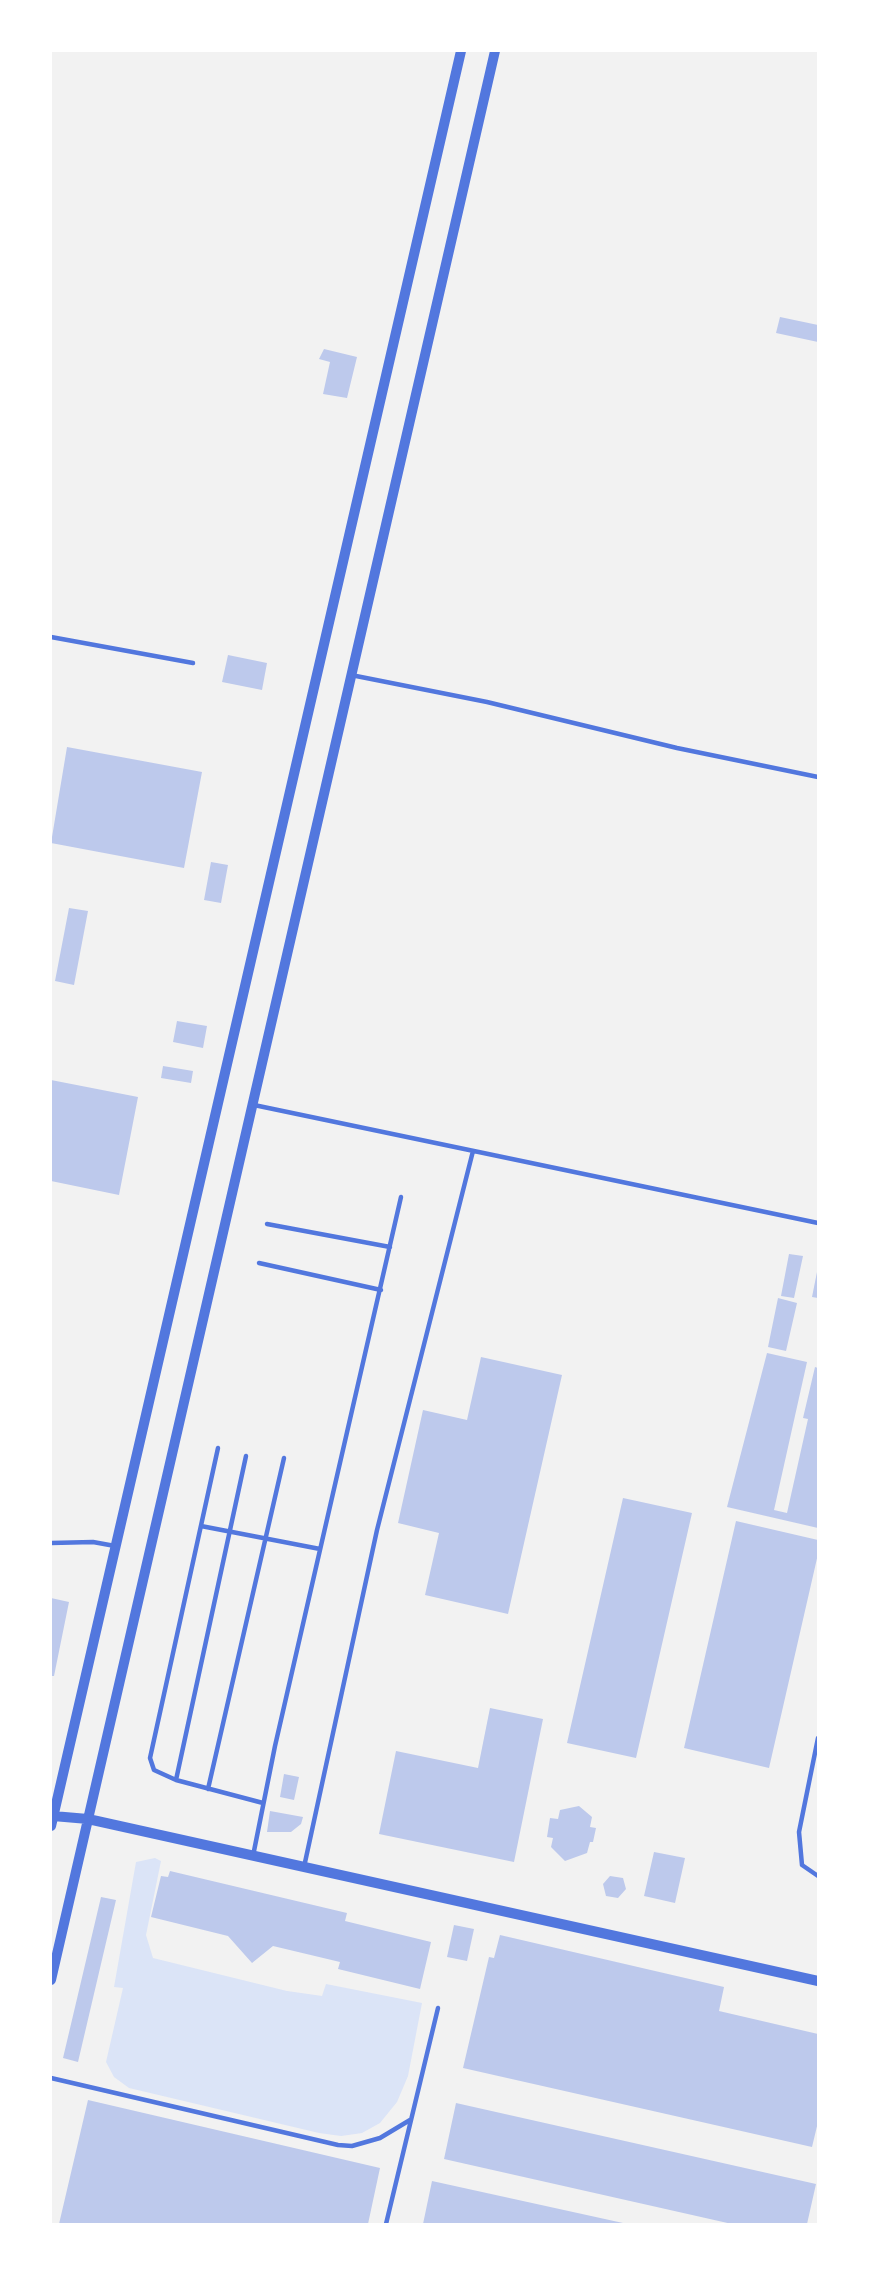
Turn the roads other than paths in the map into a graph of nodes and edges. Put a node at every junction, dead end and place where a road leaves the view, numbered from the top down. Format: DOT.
graph roads {
  1 [pos="461,51"];
  2 [pos="495,51"];
  3 [pos="51,637"];
  4 [pos="193,663"];
  5 [pos="351,675"];
  6 [pos="818,777"];
  7 [pos="252,1105"];
  8 [pos="473,1151"];
  9 [pos="401,1197"];
  10 [pos="818,1223"];
  11 [pos="267,1224"];
  12 [pos="390,1247"];
  13 [pos="259,1263"];
  14 [pos="381,1290"];
  15 [pos="218,1448"];
  16 [pos="246,1456"];
  17 [pos="284,1458"];
  18 [pos="201,1526"];
  19 [pos="229,1532"];
  20 [pos="266,1539"];
  21 [pos="51,1544"];
  22 [pos="115,1546"];
  23 [pos="320,1550"];
  24 [pos="818,1738"];
  25 [pos="176,1780"];
  26 [pos="208,1789"];
  27 [pos="263,1803"];
  28 [pos="52,1819"];
  29 [pos="88,1819"];
  30 [pos="253,1856"];
  31 [pos="304,1867"];
  32 [pos="818,1876"];
  33 [pos="51,1980"];
  34 [pos="818,1981"];
  35 [pos="438,2008"];
  36 [pos="51,2078"];
  37 [pos="410,2120"];
  38 [pos="386,2224"];
  1 -- 22 [label="street"];
  2 -- 5 [label="street"];
  3 -- 4 [label="lane"];
  5 -- 6 [label="lane"];
  5 -- 7 [label="street"];
  7 -- 8 [label="lane"];
  7 -- 29 [label="street"];
  8 -- 10 [label="lane"];
  8 -- 31 [label="lane"];
  9 -- 12 [label="lane"];
  11 -- 12 [label="lane"];
  12 -- 14 [label="lane"];
  13 -- 14 [label="lane"];
  14 -- 23 [label="lane"];
  15 -- 18 [label="lane"];
  16 -- 19 [label="lane"];
  17 -- 20 [label="lane"];
  18 -- 19 [label="lane"];
  18 -- 25 [label="lane"];
  19 -- 20 [label="lane"];
  19 -- 25 [label="lane"];
  20 -- 23 [label="lane"];
  20 -- 26 [label="lane"];
  21 -- 22 [label="lane"];
  22 -- 28 [label="street"];
  23 -- 27 [label="lane"];
  24 -- 32 [label="lane"];
  25 -- 26 [label="lane"];
  26 -- 27 [label="lane"];
  27 -- 30 [label="lane"];
  28 -- 29 [label="street"];
  29 -- 30 [label="street"];
  29 -- 33 [label="street"];
  30 -- 31 [label="street"];
  31 -- 34 [label="street"];
  35 -- 37 [label="lane"];
  36 -- 37 [label="lane"];
  37 -- 38 [label="lane"];
}
